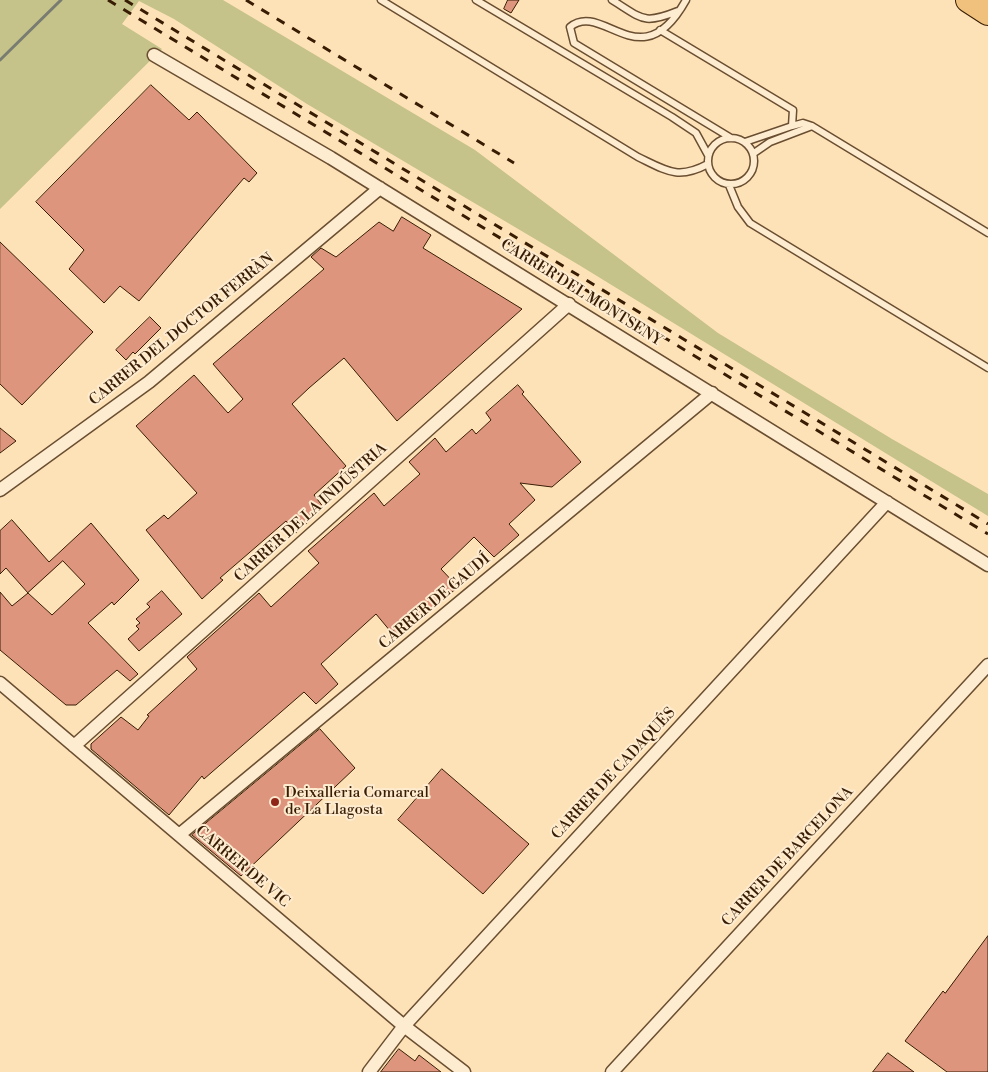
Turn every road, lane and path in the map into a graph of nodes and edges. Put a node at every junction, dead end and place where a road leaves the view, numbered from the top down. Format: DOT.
graph roads {
  1 [pos="381,0"];
  2 [pos="476,0"];
  3 [pos="612,0"];
  4 [pos="686,0"];
  5 [pos="968,0"];
  6 [pos="486,3"];
  7 [pos="679,11"];
  8 [pos="988,12"];
  9 [pos="577,14"];
  10 [pos="638,28"];
  11 [pos="660,30"];
  12 [pos="154,55"];
  13 [pos="792,126"];
  14 [pos="812,126"];
  15 [pos="731,138"];
  16 [pos="745,142"];
  17 [pos="754,153"];
  18 [pos="708,155"];
  19 [pos="708,164"];
  20 [pos="730,185"];
  21 [pos="380,188"];
  22 [pos="988,233"];
  23 [pos="568,304"];
  24 [pos="988,368"];
  25 [pos="712,393"];
  26 [pos="0,490"];
  27 [pos="887,502"];
  28 [pos="988,565"];
  29 [pos="988,665"];
  30 [pos="0,683"];
  31 [pos="74,746"];
  32 [pos="180,835"];
  33 [pos="404,1026"];
  34 [pos="369,1072"];
  35 [pos="464,1072"];
  36 [pos="612,1072"];
  1 -- 19 [label="lane"];
  2 -- 6 [label="lane"];
  3 -- 7 [label="lane"];
  4 -- 7 [label="lane"];
  5 -- 8 [label="highway"];
  6 -- 18 [label="lane"];
  7 -- 11 [label="lane"];
  9 -- 15 [label="lane"];
  10 -- 11 [label="lane"];
  11 -- 13 [label="lane"];
  12 -- 21 [label="street, CARRER DEL MONTSENY"];
  13 -- 14 [label="lane"];
  13 -- 16 [label="lane"];
  14 -- 17 [label="lane"];
  14 -- 22 [label="lane"];
  15 -- 16 [label="lane"];
  15 -- 18 [label="lane"];
  16 -- 17 [label="lane"];
  17 -- 20 [label="lane"];
  18 -- 19 [label="lane"];
  19 -- 20 [label="lane"];
  20 -- 24 [label="lane"];
  21 -- 23 [label="street, CARRER DEL MONTSENY"];
  21 -- 26 [label="street, CARRER DEL DOCTOR FERRÀN"];
  23 -- 25 [label="street, CARRER DEL MONTSENY"];
  23 -- 31 [label="street, CARRER DE LA INDÚSTRIA"];
  25 -- 27 [label="street, CARRER DEL MONTSENY"];
  25 -- 32 [label="street, CARRER DE GAUDÍ"];
  27 -- 28 [label="street, CARRER DEL MONTSENY"];
  27 -- 33 [label="street, CARRER DE CADAQUÉS"];
  29 -- 36 [label="street, CARRER DE BARCELONA"];
  30 -- 31 [label="street, CARRER DE VIC"];
  31 -- 32 [label="street, CARRER DE VIC"];
  32 -- 33 [label="street, CARRER DE VIC"];
  33 -- 34 [label="street, CARRER DE CADAQUÉS"];
  33 -- 35 [label="street, CARRER DE VIC"];
}
